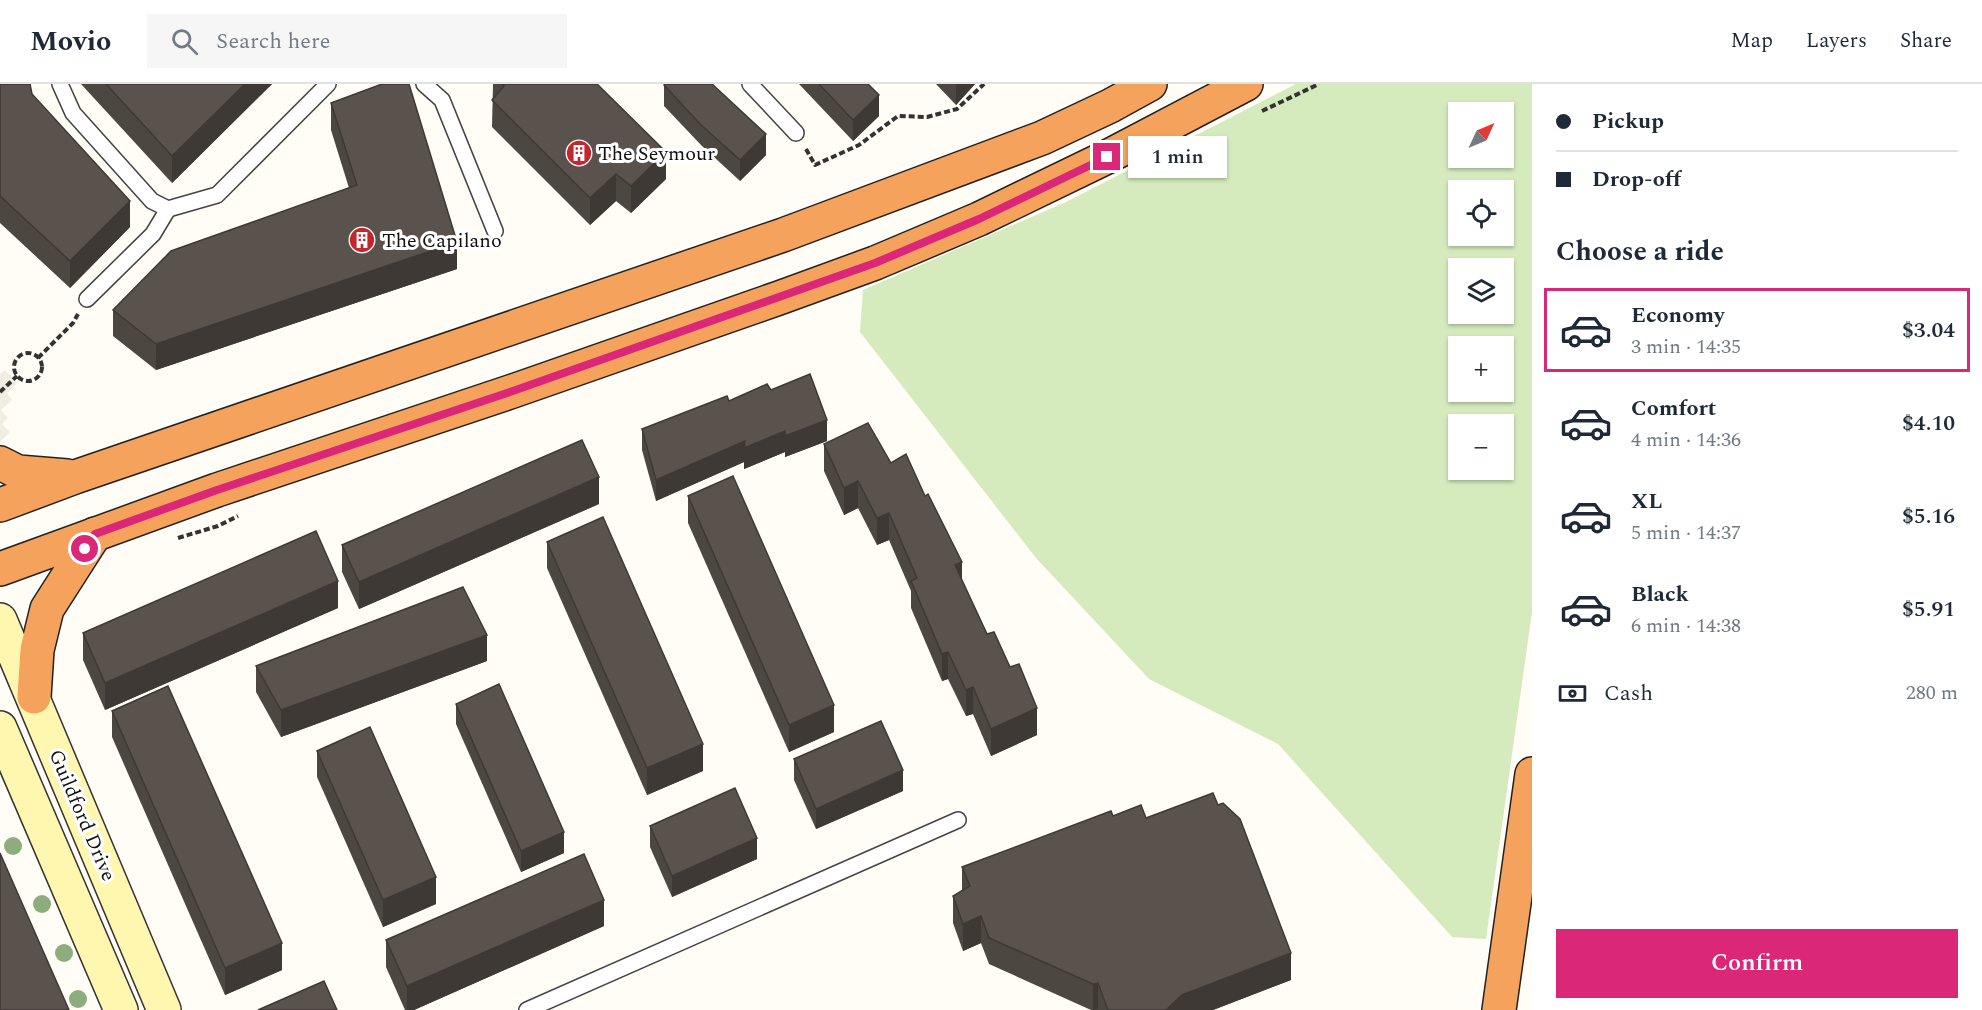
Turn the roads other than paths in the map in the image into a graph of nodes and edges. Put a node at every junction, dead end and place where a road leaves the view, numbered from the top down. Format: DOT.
graph roads {
  1 [pos="60,84"];
  2 [pos="328,84"];
  3 [pos="424,84"];
  4 [pos="750,84"];
  5 [pos="1150,84"];
  6 [pos="1246,84"];
  7 [pos="796,133"];
  8 [pos="168,209"];
  9 [pos="495,231"];
  10 [pos="87,299"];
  11 [pos="0,463"];
  12 [pos="75,477"];
  13 [pos="0,506"];
  14 [pos="95,534"];
  15 [pos="0,569"];
  16 [pos="0,620"];
  17 [pos="34,697"];
  18 [pos="0,728"];
  19 [pos="1532,774"];
  20 [pos="958,819"];
  21 [pos="121,1010"];
  22 [pos="165,1010"];
  23 [pos="527,1010"];
  24 [pos="1499,1010"];
  1 -- 8 [label="lane"];
  2 -- 8 [label="lane"];
  3 -- 9 [label="lane"];
  4 -- 7 [label="lane"];
  5 -- 12 [label="highway"];
  6 -- 14 [label="highway"];
  8 -- 10 [label="lane"];
  11 -- 12 [label="highway"];
  12 -- 13 [label="highway"];
  14 -- 15 [label="highway"];
  14 -- 17 [label="highway"];
  16 -- 17 [label="main road, Guildford Drive"];
  17 -- 22 [label="main road, Guildford Drive"];
  18 -- 21 [label="main road"];
  19 -- 24 [label="highway"];
  20 -- 23 [label="lane"];
}
